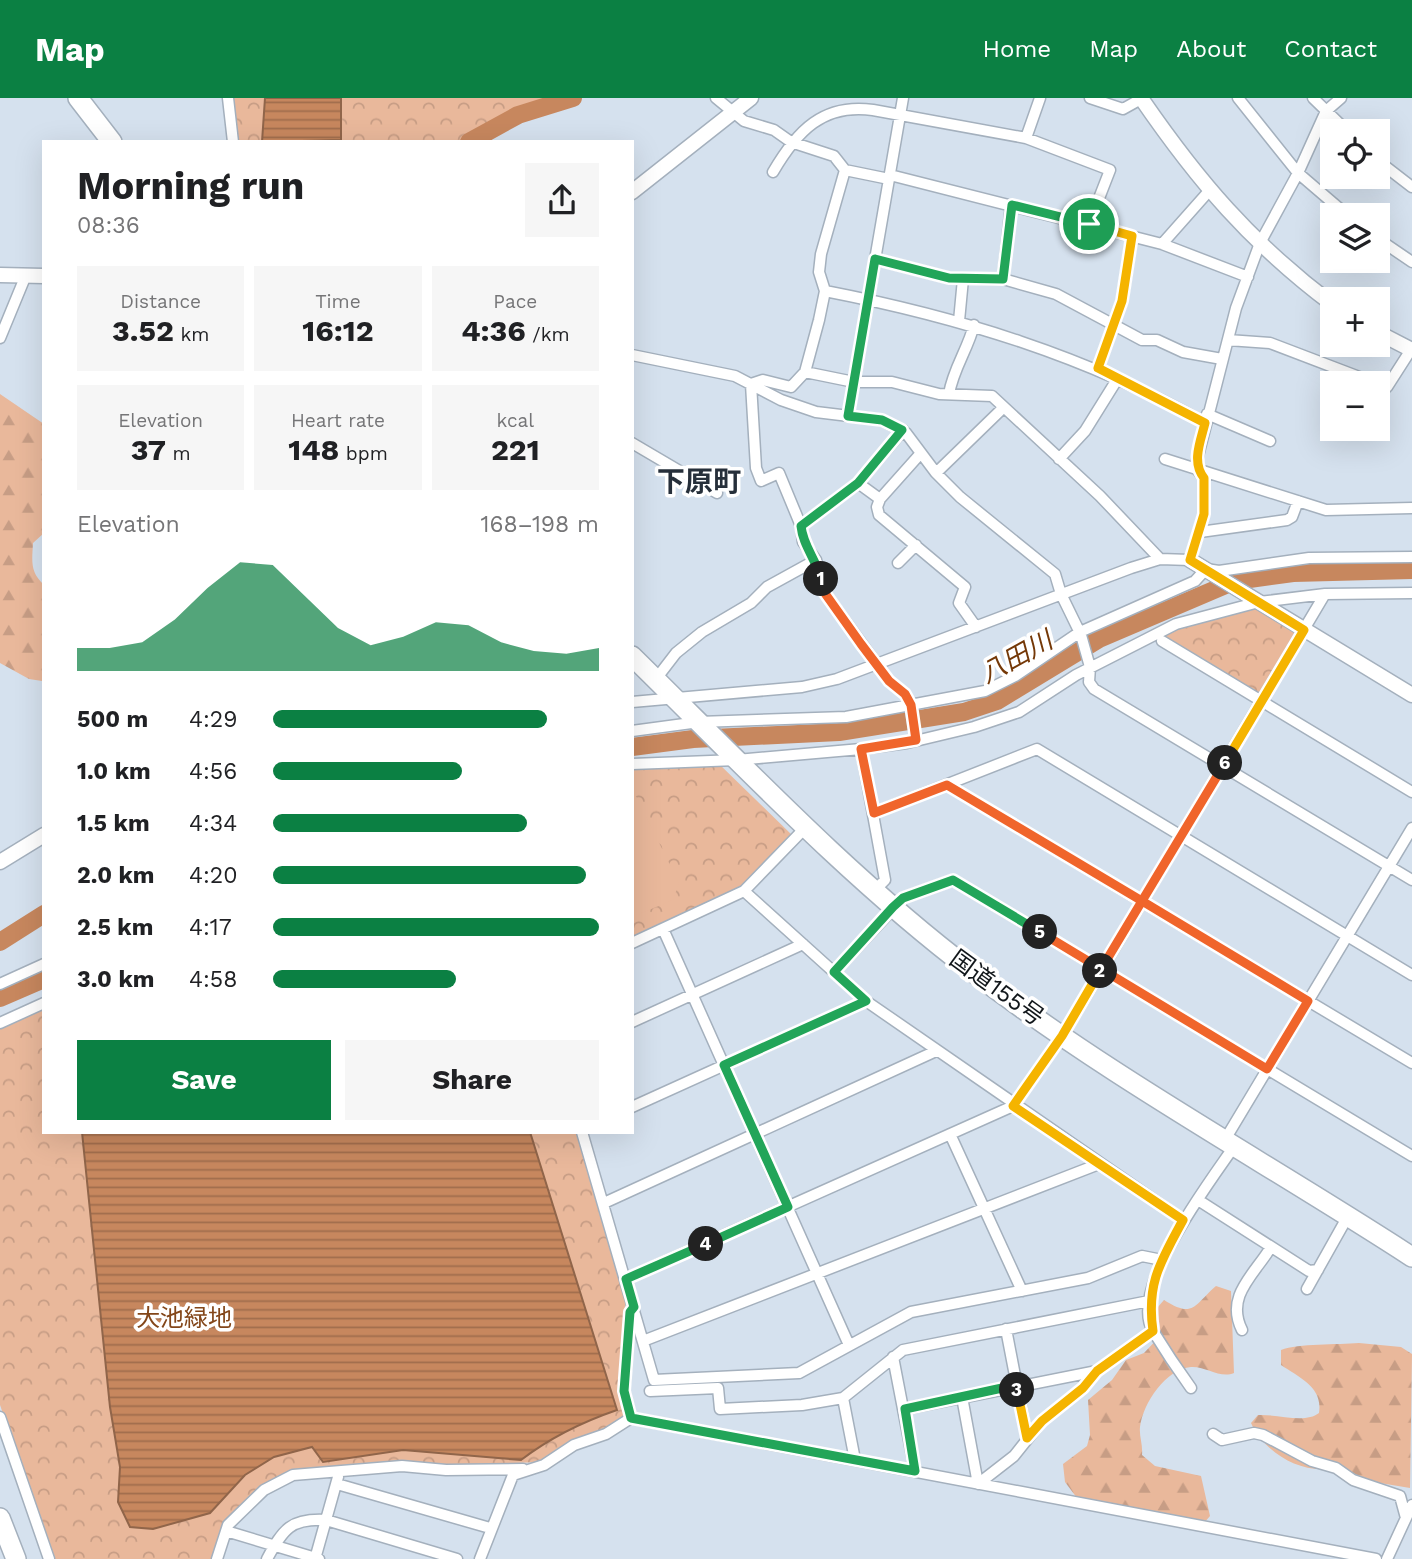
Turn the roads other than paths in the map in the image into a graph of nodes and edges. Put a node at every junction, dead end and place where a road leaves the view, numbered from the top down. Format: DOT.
graph roads {
  1 [pos="78,98"];
  2 [pos="228,98"];
  3 [pos="716,98"];
  4 [pos="751,98"];
  5 [pos="903,98"];
  6 [pos="1041,98"];
  7 [pos="1090,98"];
  8 [pos="1141,98"];
  9 [pos="1238,98"];
  10 [pos="1313,98"];
  11 [pos="1341,98"];
  12 [pos="1326,111"];
  13 [pos="732,113"];
  14 [pos="900,114"];
  15 [pos="1334,119"];
  16 [pos="1026,138"];
  17 [pos="110,140"];
  18 [pos="233,140"];
  19 [pos="791,142"];
  20 [pos="845,170"];
  21 [pos="1390,170"];
  22 [pos="773,172"];
  23 [pos="1298,173"];
  24 [pos="889,177"];
  25 [pos="1412,187"];
  26 [pos="634,190"];
  27 [pos="1209,191"];
  28 [pos="1333,203"];
  29 [pos="1012,205"];
  30 [pos="1089,224"];
  31 [pos="1132,236"];
  32 [pos="1260,243"];
  33 [pos="1162,244"];
  34 [pos="1390,247"];
  35 [pos="875,259"];
  36 [pos="1412,262"];
  37 [pos="0,275"];
  38 [pos="26,275"];
  39 [pos="42,276"];
  40 [pos="1248,277"];
  41 [pos="963,279"];
  42 [pos="1003,279"];
  43 [pos="825,291"];
  44 [pos="1320,294"];
  45 [pos="868,299"];
  46 [pos="959,321"];
  47 [pos="1114,324"];
  48 [pos="974,325"];
  49 [pos="0,338"];
  50 [pos="1390,338"];
  51 [pos="1228,340"];
  52 [pos="1412,349"];
  53 [pos="634,355"];
  54 [pos="1222,359"];
  55 [pos="1098,368"];
  56 [pos="1342,371"];
  57 [pos="805,372"];
  58 [pos="1118,378"];
  59 [pos="854,382"];
  60 [pos="1390,382"];
  61 [pos="751,384"];
  62 [pos="948,394"];
  63 [pos="1004,407"];
  64 [pos="848,416"];
  65 [pos="1206,418"];
  66 [pos="902,430"];
  67 [pos="1270,441"];
  68 [pos="634,444"];
  69 [pos="920,453"];
  70 [pos="1059,459"];
  71 [pos="1165,459"];
  72 [pos="1199,471"];
  73 [pos="936,473"];
  74 [pos="858,483"];
  75 [pos="717,493"];
  76 [pos="880,499"];
  77 [pos="1298,501"];
  78 [pos="1412,508"];
  79 [pos="801,526"];
  80 [pos="1200,532"];
  81 [pos="916,545"];
  82 [pos="1412,557"];
  83 [pos="1160,559"];
  84 [pos="816,560"];
  85 [pos="1190,560"];
  86 [pos="898,563"];
  87 [pos="1206,569"];
  88 [pos="1412,593"];
  89 [pos="1061,594"];
  90 [pos="1325,594"];
  91 [pos="1259,602"];
  92 [pos="976,627"];
  93 [pos="1304,630"];
  94 [pos="1080,633"];
  95 [pos="1162,641"];
  96 [pos="634,658"];
  97 [pos="877,665"];
  98 [pos="1090,666"];
  99 [pos="656,679"];
  100 [pos="1412,695"];
  101 [pos="676,699"];
  102 [pos="1262,700"];
  103 [pos="634,702"];
  104 [pos="911,706"];
  105 [pos="699,722"];
  106 [pos="634,731"];
  107 [pos="916,740"];
  108 [pos="861,749"];
  109 [pos="737,760"];
  110 [pos="634,764"];
  111 [pos="1223,765"];
  112 [pos="947,785"];
  113 [pos="1412,792"];
  114 [pos="874,813"];
  115 [pos="806,827"];
  116 [pos="1412,828"];
  117 [pos="1181,835"];
  118 [pos="42,836"];
  119 [pos="0,862"];
  120 [pos="1389,866"];
  121 [pos="1412,880"];
  122 [pos="875,890"];
  123 [pos="744,891"];
  124 [pos="1142,901"];
  125 [pos="893,907"];
  126 [pos="663,929"];
  127 [pos="1347,936"];
  128 [pos="634,942"];
  129 [pos="803,944"];
  130 [pos="42,965"];
  131 [pos="1101,970"];
  132 [pos="834,972"];
  133 [pos="1412,975"];
  134 [pos="0,984"];
  135 [pos="692,995"];
  136 [pos="866,1001"];
  137 [pos="1308,1001"];
  138 [pos="42,1004"];
  139 [pos="634,1021"];
  140 [pos="0,1023"];
  141 [pos="1062,1036"];
  142 [pos="936,1051"];
  143 [pos="1412,1063"];
  144 [pos="724,1065"];
  145 [pos="1267,1069"];
  146 [pos="634,1106"];
  147 [pos="1013,1106"];
  148 [pos="583,1134"];
  149 [pos="756,1134"];
  150 [pos="950,1134"];
  151 [pos="1231,1141"];
  152 [pos="1412,1156"];
  153 [pos="1099,1164"];
  154 [pos="1198,1200"];
  155 [pos="604,1203"];
  156 [pos="788,1207"];
  157 [pos="984,1208"];
  158 [pos="1348,1216"];
  159 [pos="1183,1220"];
  160 [pos="1271,1247"];
  161 [pos="1411,1252"];
  162 [pos="1162,1260"];
  163 [pos="1318,1270"];
  164 [pos="818,1274"];
  165 [pos="626,1279"];
  166 [pos="1307,1289"];
  167 [pos="1022,1291"];
  168 [pos="1149,1301"];
  169 [pos="634,1307"];
  170 [pos="1006,1329"];
  171 [pos="1153,1331"];
  172 [pos="1242,1331"];
  173 [pos="643,1341"];
  174 [pos="849,1345"];
  175 [pos="893,1357"];
  176 [pos="1097,1371"];
  177 [pos="1016,1385"];
  178 [pos="1191,1388"];
  179 [pos="650,1391"];
  180 [pos="962,1397"];
  181 [pos="843,1398"];
  182 [pos="905,1409"];
  183 [pos="0,1417"];
  184 [pos="631,1418"];
  185 [pos="1213,1434"];
  186 [pos="1027,1438"];
  187 [pos="855,1460"];
  188 [pos="526,1469"];
  189 [pos="340,1471"];
  190 [pos="915,1471"];
  191 [pos="337,1484"];
  192 [pos="978,1484"];
  193 [pos="1412,1505"];
  194 [pos="0,1518"];
  195 [pos="1406,1518"];
  196 [pos="326,1520"];
  197 [pos="490,1528"];
  198 [pos="226,1531"];
  199 [pos="0,1543"];
  200 [pos="274,1545"];
  201 [pos="6,1559"];
  202 [pos="16,1559"];
  203 [pos="49,1559"];
  204 [pos="217,1559"];
  205 [pos="267,1559"];
  206 [pos="316,1559"];
  207 [pos="457,1559"];
  208 [pos="480,1559"];
  209 [pos="1376,1559"];
  210 [pos="1387,1559"];
  1 -- 17 [label="highway"];
  2 -- 18 [label="street"];
  3 -- 13 [label="street"];
  4 -- 13 [label="main road"];
  5 -- 14 [label="street"];
  6 -- 16 [label="street"];
  7 -- 8 [label="street"];
  8 -- 27 [label="main road"];
  9 -- 23 [label="street"];
  10 -- 12 [label="street"];
  11 -- 12 [label="street"];
  12 -- 15 [label="street"];
  12 -- 23 [label="street"];
  13 -- 19 [label="street"];
  13 -- 26 [label="main road"];
  14 -- 16 [label="street"];
  14 -- 19 [label="street"];
  14 -- 24 [label="street"];
  16 -- 30 [label="street"];
  19 -- 20 [label="street"];
  19 -- 22 [label="street"];
  20 -- 24 [label="street"];
  20 -- 43 [label="street"];
  21 -- 25 [label="street"];
  23 -- 28 [label="street"];
  23 -- 32 [label="street"];
  24 -- 29 [label="street"];
  24 -- 35 [label="street"];
  27 -- 32 [label="main road"];
  27 -- 33 [label="street"];
  29 -- 30 [label="street"];
  29 -- 42 [label="street"];
  30 -- 31 [label="street"];
  31 -- 33 [label="street"];
  31 -- 47 [label="street"];
  32 -- 40 [label="street"];
  32 -- 44 [label="main road"];
  33 -- 40 [label="street"];
  34 -- 36 [label="street"];
  35 -- 41 [label="street"];
  35 -- 45 [label="street"];
  37 -- 38 [label="main road"];
  38 -- 39 [label="main road"];
  38 -- 49 [label="street"];
  40 -- 51 [label="street"];
  41 -- 42 [label="street"];
  41 -- 46 [label="street"];
  42 -- 47 [label="street"];
  43 -- 45 [label="street"];
  43 -- 57 [label="street"];
  45 -- 46 [label="street"];
  45 -- 59 [label="street"];
  46 -- 48 [label="street"];
  47 -- 54 [label="street"];
  47 -- 55 [label="street"];
  48 -- 55 [label="street"];
  48 -- 62 [label="street"];
  50 -- 52 [label="main road"];
  51 -- 54 [label="street"];
  51 -- 56 [label="street"];
  52 -- 60 [label="street"];
  53 -- 61 [label="street"];
  54 -- 65 [label="street"];
  55 -- 58 [label="street"];
  57 -- 59 [label="street"];
  57 -- 61 [label="street"];
  58 -- 65 [label="street"];
  58 -- 70 [label="street"];
  59 -- 62 [label="street"];
  59 -- 64 [label="street"];
  61 -- 64 [label="street"];
  61 -- 79 [label="street"];
  62 -- 63 [label="street"];
  63 -- 70 [label="street"];
  63 -- 73 [label="street"];
  64 -- 66 [label="street"];
  65 -- 67 [label="street"];
  65 -- 72 [label="street"];
  66 -- 69 [label="street"];
  66 -- 74 [label="street"];
  68 -- 75 [label="street"];
  69 -- 73 [label="street"];
  69 -- 76 [label="street"];
  70 -- 83 [label="street"];
  71 -- 72 [label="street"];
  72 -- 77 [label="street"];
  72 -- 80 [label="street"];
  73 -- 89 [label="street"];
  74 -- 76 [label="street"];
  74 -- 79 [label="street"];
  76 -- 81 [label="street"];
  77 -- 78 [label="street"];
  77 -- 80 [label="street"];
  79 -- 84 [label="street"];
  80 -- 85 [label="street"];
  81 -- 86 [label="street"];
  81 -- 92 [label="street"];
  82 -- 87 [label="street"];
  83 -- 85 [label="street"];
  83 -- 89 [label="street"];
  84 -- 97 [label="street"];
  84 -- 99 [label="street"];
  85 -- 87 [label="main road"];
  87 -- 91 [label="main road"];
  87 -- 94 [label="street"];
  88 -- 90 [label="street"];
  89 -- 92 [label="street"];
  89 -- 94 [label="street"];
  90 -- 91 [label="street"];
  90 -- 93 [label="street"];
  91 -- 93 [label="main road"];
  91 -- 98 [label="street"];
  92 -- 97 [label="street"];
  93 -- 100 [label="main road"];
  93 -- 102 [label="street"];
  94 -- 98 [label="street"];
  94 -- 104 [label="street"];
  95 -- 102 [label="street"];
  96 -- 99 [label="highway, 国道155号"];
  97 -- 101 [label="street"];
  97 -- 104 [label="street"];
  98 -- 107 [label="street"];
  98 -- 111 [label="street"];
  99 -- 101 [label="highway, 国道155号"];
  101 -- 103 [label="street"];
  101 -- 105 [label="highway, 国道155号"];
  102 -- 111 [label="street"];
  102 -- 113 [label="street"];
  104 -- 105 [label="street"];
  104 -- 107 [label="street"];
  105 -- 106 [label="street"];
  105 -- 109 [label="highway, 国道155号"];
  107 -- 108 [label="street"];
  108 -- 109 [label="street"];
  108 -- 114 [label="street"];
  109 -- 110 [label="street"];
  109 -- 115 [label="highway, 国道155号"];
  111 -- 117 [label="street"];
  111 -- 120 [label="street"];
  112 -- 114 [label="street"];
  112 -- 117 [label="street"];
  112 -- 124 [label="street"];
  114 -- 122 [label="street"];
  115 -- 122 [label="highway, 国道155号"];
  115 -- 123 [label="street"];
  116 -- 120 [label="street"];
  117 -- 124 [label="street"];
  117 -- 127 [label="street"];
  118 -- 119 [label="main road"];
  120 -- 121 [label="street"];
  120 -- 127 [label="street"];
  122 -- 125 [label="highway, 国道155号"];
  123 -- 126 [label="street"];
  123 -- 129 [label="street"];
  124 -- 131 [label="street"];
  124 -- 137 [label="street"];
  125 -- 131 [label="street"];
  125 -- 132 [label="street"];
  125 -- 141 [label="highway, 国道155号"];
  126 -- 128 [label="street"];
  126 -- 135 [label="street"];
  127 -- 133 [label="street"];
  127 -- 137 [label="street"];
  129 -- 132 [label="street"];
  129 -- 135 [label="street"];
  130 -- 134 [label="street"];
  131 -- 141 [label="street"];
  131 -- 145 [label="street"];
  132 -- 136 [label="street"];
  135 -- 139 [label="street"];
  135 -- 144 [label="street"];
  136 -- 142 [label="street"];
  136 -- 144 [label="street"];
  137 -- 143 [label="street"];
  137 -- 145 [label="street"];
  138 -- 140 [label="street"];
  141 -- 147 [label="street"];
  141 -- 151 [label="highway, 国道155号"];
  142 -- 147 [label="street"];
  142 -- 149 [label="street"];
  144 -- 146 [label="street"];
  144 -- 149 [label="street"];
  145 -- 151 [label="street"];
  145 -- 152 [label="street"];
  147 -- 150 [label="street"];
  147 -- 153 [label="street"];
  148 -- 155 [label="street"];
  149 -- 155 [label="street"];
  149 -- 156 [label="street"];
  150 -- 156 [label="street"];
  150 -- 157 [label="street"];
  151 -- 154 [label="street"];
  151 -- 158 [label="highway, 国道155号"];
  153 -- 157 [label="street"];
  153 -- 159 [label="street"];
  154 -- 159 [label="street"];
  154 -- 160 [label="street"];
  155 -- 165 [label="street"];
  156 -- 164 [label="street"];
  156 -- 165 [label="street"];
  157 -- 164 [label="street"];
  157 -- 167 [label="street"];
  158 -- 161 [label="highway, 国道155号"];
  158 -- 163 [label="street"];
  159 -- 162 [label="street"];
  160 -- 163 [label="street"];
  160 -- 172 [label="street"];
  162 -- 167 [label="street"];
  162 -- 168 [label="street"];
  163 -- 166 [label="street"];
  164 -- 173 [label="street"];
  164 -- 174 [label="street"];
  165 -- 169 [label="street"];
  167 -- 174 [label="street"];
  168 -- 170 [label="street"];
  168 -- 171 [label="street"];
  169 -- 173 [label="street"];
  169 -- 184 [label="street"];
  170 -- 175 [label="street"];
  170 -- 177 [label="street"];
  171 -- 176 [label="street"];
  171 -- 178 [label="street"];
  173 -- 174 [label="street"];
  175 -- 181 [label="street"];
  175 -- 182 [label="street"];
  176 -- 177 [label="street"];
  176 -- 186 [label="street"];
  177 -- 180 [label="street"];
  177 -- 186 [label="street"];
  179 -- 181 [label="street"];
  180 -- 182 [label="street"];
  180 -- 192 [label="street"];
  181 -- 187 [label="street"];
  182 -- 190 [label="street"];
  183 -- 203 [label="street"];
  184 -- 187 [label="street"];
  184 -- 188 [label="street"];
  185 -- 195 [label="street"];
  186 -- 192 [label="street"];
  187 -- 190 [label="street"];
  188 -- 189 [label="street"];
  188 -- 197 [label="street"];
  189 -- 191 [label="street"];
  189 -- 198 [label="street"];
  190 -- 192 [label="street"];
  191 -- 196 [label="street"];
  191 -- 197 [label="street"];
  192 -- 209 [label="street"];
  193 -- 195 [label="street"];
  194 -- 202 [label="highway"];
  195 -- 210 [label="street"];
  196 -- 200 [label="street"];
  196 -- 206 [label="street"];
  196 -- 207 [label="street"];
  197 -- 208 [label="street"];
  198 -- 200 [label="street"];
  198 -- 204 [label="street"];
  199 -- 201 [label="highway"];
  200 -- 205 [label="street"];
  200 -- 206 [label="street"];
}
